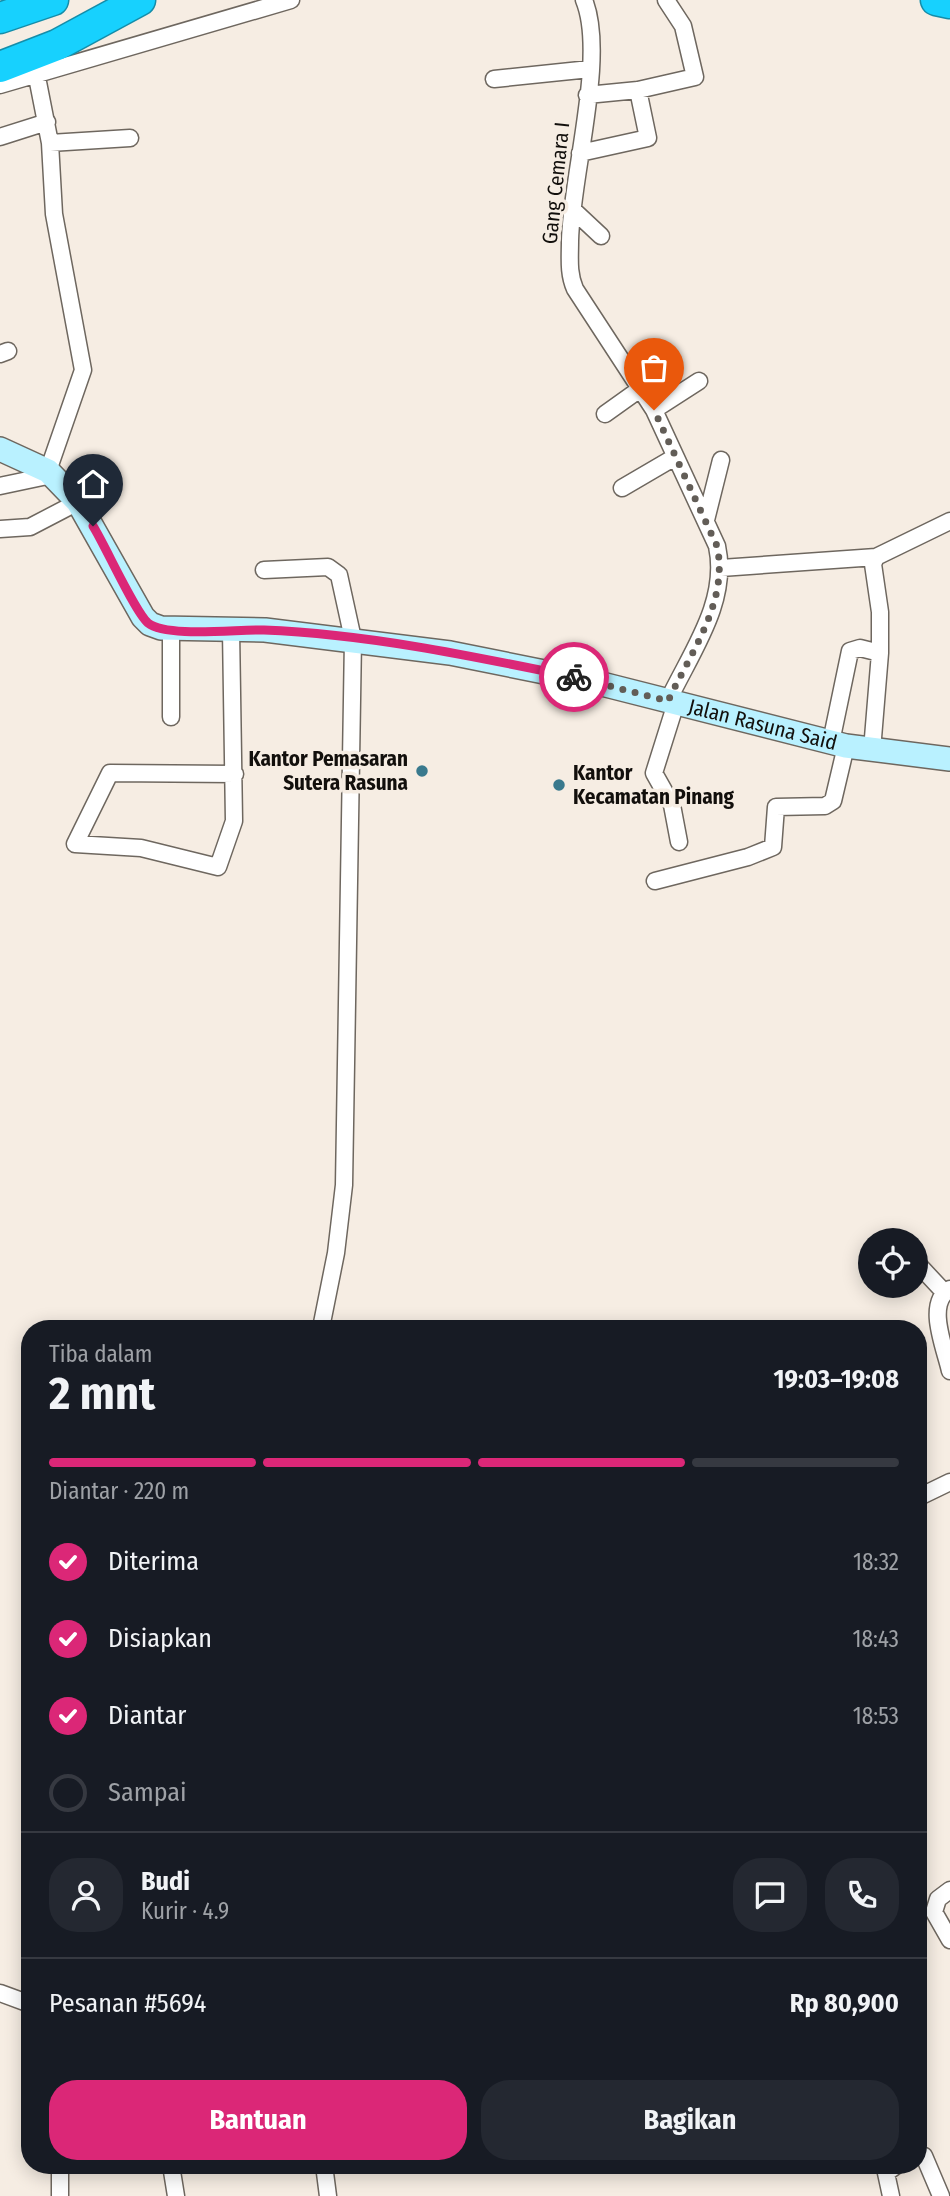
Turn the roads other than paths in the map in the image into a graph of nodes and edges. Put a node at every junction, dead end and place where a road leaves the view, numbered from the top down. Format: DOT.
graph roads {
  1 [pos="53,0"];
  2 [pos="140,0"];
  3 [pos="291,0"];
  4 [pos="584,0"];
  5 [pos="666,0"];
  6 [pos="936,0"];
  7 [pos="950,3"];
  8 [pos="0,18"];
  9 [pos="0,67"];
  10 [pos="590,69"];
  11 [pos="37,77"];
  12 [pos="494,79"];
  13 [pos="0,85"];
  14 [pos="638,90"];
  15 [pos="587,95"];
  16 [pos="47,122"];
  17 [pos="0,137"];
  18 [pos="131,138"];
  19 [pos="50,143"];
  20 [pos="580,153"];
  21 [pos="570,207"];
  22 [pos="601,236"];
  23 [pos="699,381"];
  24 [pos="640,389"];
  25 [pos="654,410"];
  26 [pos="605,414"];
  27 [pos="0,449"];
  28 [pos="676,457"];
  29 [pos="721,460"];
  30 [pos="50,473"];
  31 [pos="0,486"];
  32 [pos="622,488"];
  33 [pos="78,502"];
  34 [pos="706,520"];
  35 [pos="950,520"];
  36 [pos="0,529"];
  37 [pos="876,557"];
  38 [pos="721,568"];
  39 [pos="264,570"];
  40 [pos="171,629"];
  41 [pos="231,630"];
  42 [pos="353,639"];
  43 [pos="880,653"];
  44 [pos="672,702"];
  45 [pos="171,717"];
  46 [pos="839,744"];
  47 [pos="872,750"];
  48 [pos="950,759"];
  49 [pos="235,774"];
  50 [pos="679,842"];
  51 [pos="655,881"];
  52 [pos="928,1273"];
  53 [pos="947,1290"];
  54 [pos="323,1320"];
  55 [pos="950,1371"];
  56 [pos="950,1482"];
  57 [pos="927,1493"];
  58 [pos="950,1891"];
  59 [pos="950,1940"];
  60 [pos="0,1993"];
  61 [pos="21,2001"];
  62 [pos="927,2163"];
  63 [pos="60,2174"];
  64 [pos="173,2174"];
  65 [pos="325,2174"];
  66 [pos="886,2174"];
  67 [pos="60,2196"];
  68 [pos="176,2196"];
  69 [pos="327,2196"];
  70 [pos="891,2196"];
  71 [pos="941,2196"];
  1 -- 8 [label="highway"];
  2 -- 9 [label="highway"];
  3 -- 11 [label="street"];
  4 -- 10 [label="street, Gang Cemara I"];
  5 -- 14 [label="street"];
  6 -- 7 [label="highway"];
  10 -- 12 [label="street"];
  10 -- 15 [label="street, Gang Cemara I"];
  11 -- 13 [label="street"];
  11 -- 16 [label="street"];
  14 -- 15 [label="street"];
  14 -- 20 [label="street"];
  15 -- 20 [label="street, Gang Cemara I"];
  16 -- 17 [label="street"];
  16 -- 19 [label="street"];
  18 -- 19 [label="street"];
  19 -- 30 [label="street"];
  20 -- 21 [label="street, Gang Cemara I"];
  21 -- 22 [label="street"];
  21 -- 24 [label="street, Gang Cemara I"];
  23 -- 25 [label="street"];
  24 -- 25 [label="street, Gang Cemara I"];
  24 -- 26 [label="street"];
  25 -- 28 [label="street, Gang Cemara I"];
  27 -- 30 [label="main road, Jalan Rasuna Said"];
  28 -- 32 [label="street"];
  28 -- 34 [label="street, Gang Cemara I"];
  29 -- 34 [label="street"];
  30 -- 31 [label="street"];
  30 -- 33 [label="main road, Jalan Rasuna Said"];
  33 -- 36 [label="street"];
  33 -- 40 [label="main road, Jalan Rasuna Said"];
  34 -- 38 [label="street, Gang Cemara I"];
  35 -- 37 [label="street"];
  37 -- 38 [label="street"];
  37 -- 43 [label="street"];
  38 -- 44 [label="street, Gang Cemara I"];
  39 -- 42 [label="street"];
  40 -- 41 [label="main road, Jalan Rasuna Said"];
  40 -- 45 [label="street"];
  41 -- 42 [label="main road, Jalan Rasuna Said"];
  41 -- 49 [label="street"];
  42 -- 44 [label="main road, Jalan Rasuna Said"];
  42 -- 54 [label="street"];
  43 -- 46 [label="street"];
  43 -- 47 [label="street"];
  44 -- 46 [label="main road, Jalan Rasuna Said"];
  44 -- 50 [label="street, Gang Cemara I"];
  46 -- 47 [label="main road, Jalan Rasuna Said"];
  46 -- 51 [label="street"];
  47 -- 48 [label="main road, Jalan Rasuna Said"];
  49 -- 49 [label="street"];
  52 -- 53 [label="street"];
  53 -- 55 [label="street"];
  56 -- 57 [label="street"];
  58 -- 59 [label="street"];
  60 -- 61 [label="street"];
  62 -- 71 [label="street"];
  63 -- 67 [label="street"];
  64 -- 68 [label="street"];
  65 -- 69 [label="street"];
  66 -- 70 [label="street"];
}
